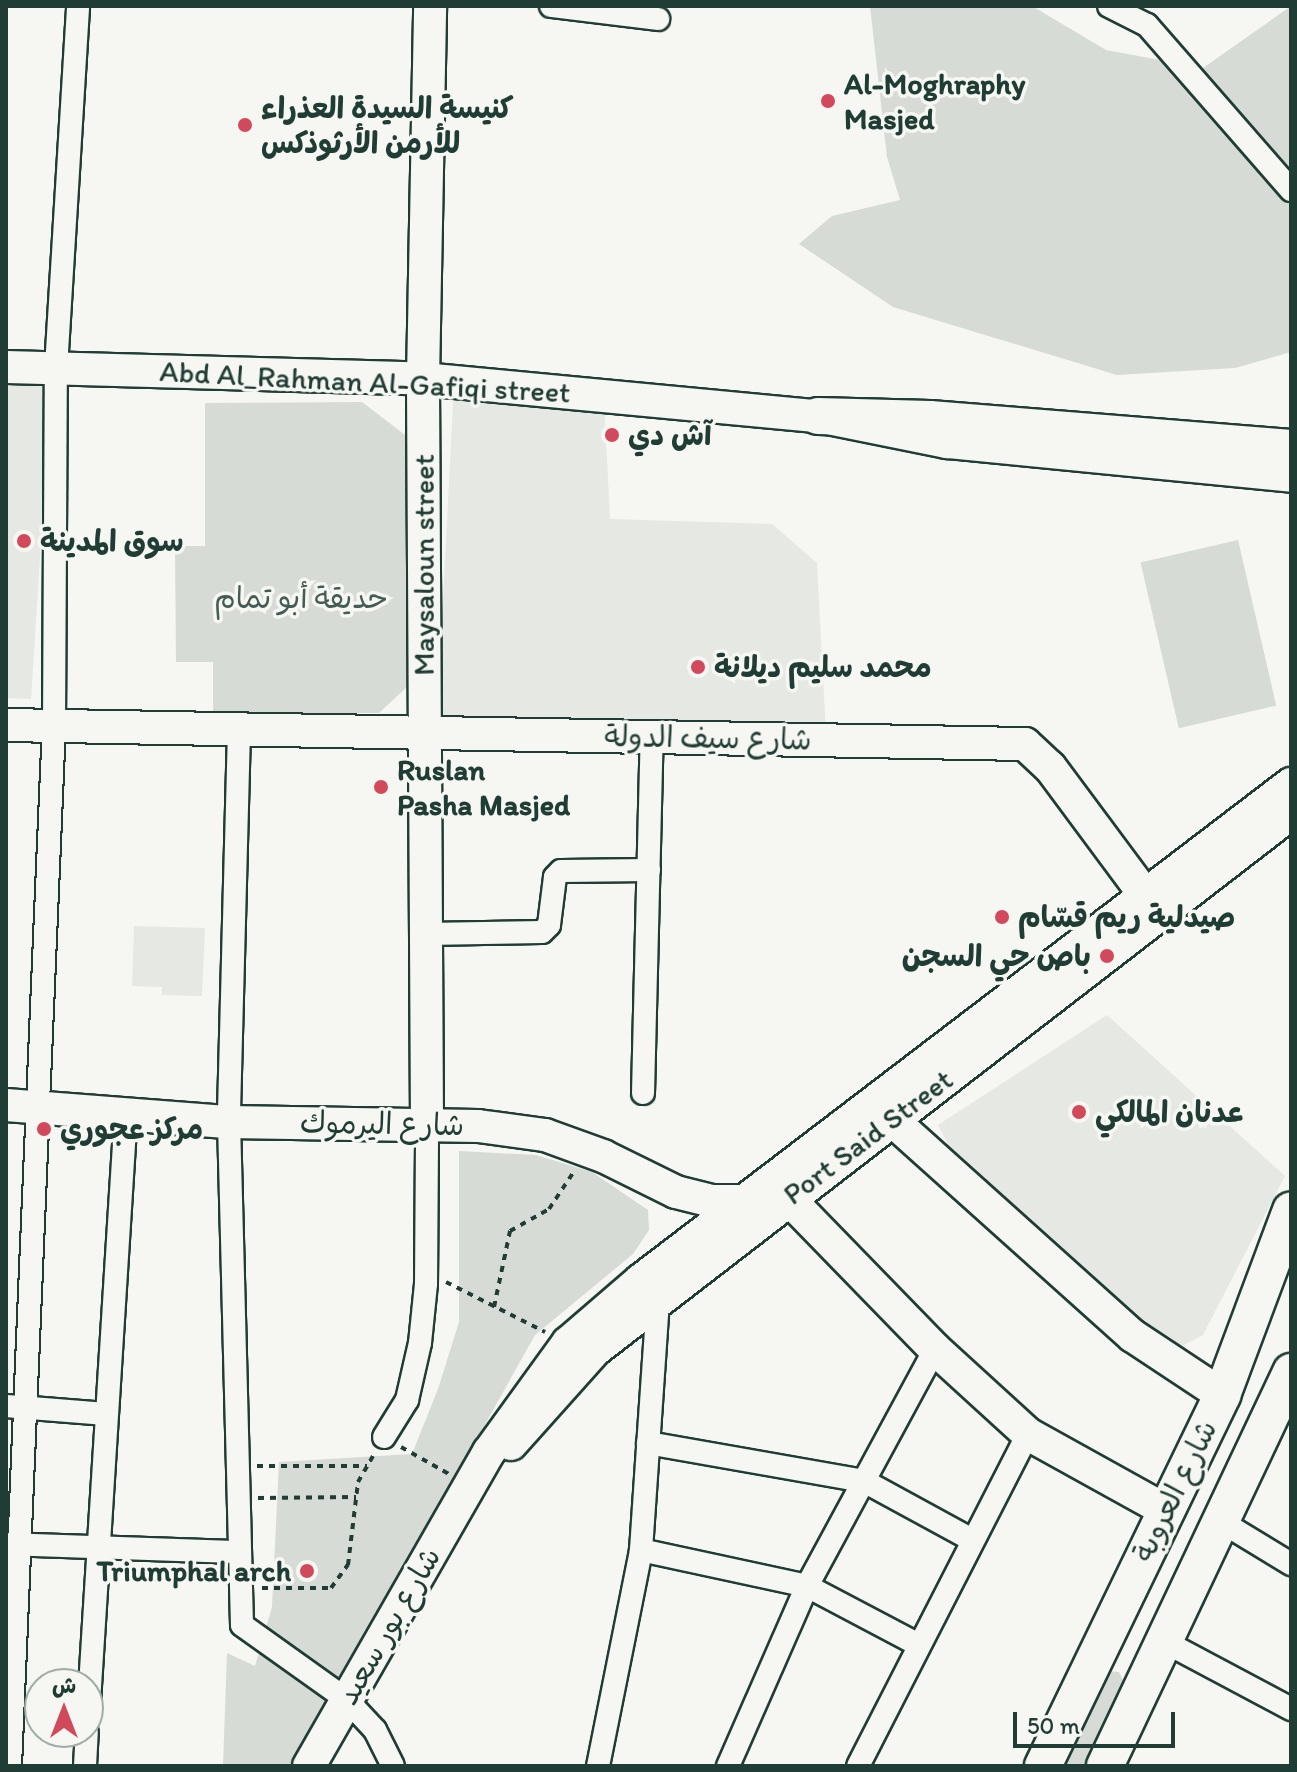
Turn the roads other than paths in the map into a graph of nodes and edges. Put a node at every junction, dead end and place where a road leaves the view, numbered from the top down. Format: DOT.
graph roads {
  1 [pos="78,6"];
  2 [pos="430,6"];
  3 [pos="551,6"];
  4 [pos="1109,6"];
  5 [pos="658,19"];
  6 [pos="1291,190"];
  7 [pos="6,367"];
  8 [pos="56,368"];
  9 [pos="423,379"];
  10 [pos="818,416"];
  11 [pos="1291,448"];
  12 [pos="1291,476"];
  13 [pos="6,725"];
  14 [pos="54,726"];
  15 [pos="239,730"];
  16 [pos="425,733"];
  17 [pos="652,737"];
  18 [pos="1291,784"];
  19 [pos="1291,813"];
  20 [pos="649,870"];
  21 [pos="1145,895"];
  22 [pos="426,934"];
  23 [pos="643,1093"];
  24 [pos="6,1105"];
  25 [pos="40,1105"];
  26 [pos="126,1112"];
  27 [pos="891,1119"];
  28 [pos="229,1122"];
  29 [pos="427,1123"];
  30 [pos="787,1197"];
  31 [pos="744,1201"];
  32 [pos="1291,1210"];
  33 [pos="1291,1269"];
  34 [pos="658,1303"];
  35 [pos="935,1349"];
  36 [pos="1291,1349"];
  37 [pos="1291,1372"];
  38 [pos="1222,1395"];
  39 [pos="17,1407"];
  40 [pos="1281,1411"];
  41 [pos="105,1414"];
  42 [pos="1028,1434"];
  43 [pos="384,1437"];
  44 [pos="648,1443"];
  45 [pos="864,1481"];
  46 [pos="469,1486"];
  47 [pos="1165,1510"];
  48 [pos="1222,1522"];
  49 [pos="972,1540"];
  50 [pos="14,1545"];
  51 [pos="97,1548"];
  52 [pos="641,1550"];
  53 [pos="238,1552"];
  54 [pos="1291,1564"];
  55 [pos="807,1586"];
  56 [pos="1165,1642"];
  57 [pos="917,1644"];
  58 [pos="91,1668"];
  59 [pos="347,1700"];
  60 [pos="1291,1709"];
  61 [pos="10,1766"];
  62 [pos="309,1766"];
  63 [pos="393,1766"];
  64 [pos="598,1766"];
  65 [pos="728,1766"];
  66 [pos="858,1766"];
  67 [pos="1043,1766"];
  68 [pos="1105,1766"];
  1 -- 8 [label="street"];
  2 -- 9 [label="main road, Maysaloun street"];
  3 -- 5 [label="street"];
  4 -- 6 [label="street"];
  7 -- 8 [label="main road, Abd Al_Rahman Al-Gafiqi street"];
  8 -- 9 [label="main road, Abd Al_Rahman Al-Gafiqi street"];
  8 -- 14 [label="street"];
  9 -- 10 [label="main road, Abd Al_Rahman Al-Gafiqi street"];
  9 -- 16 [label="main road, Maysaloun street"];
  10 -- 11 [label="main road"];
  10 -- 12 [label="main road, Abd Al_Rahman Al-Gafiqi street"];
  13 -- 14 [label="main road, شارع سيف الدولة"];
  14 -- 15 [label="main road, شارع سيف الدولة"];
  14 -- 25 [label="street"];
  15 -- 16 [label="main road, شارع سيف الدولة"];
  15 -- 28 [label="street"];
  16 -- 17 [label="main road, شارع سيف الدولة"];
  16 -- 22 [label="main road, Maysaloun street"];
  17 -- 20 [label="street"];
  17 -- 21 [label="main road, شارع سيف الدولة"];
  18 -- 21 [label="main road"];
  19 -- 27 [label="main road, Port Said Street"];
  20 -- 22 [label="street"];
  20 -- 23 [label="street"];
  21 -- 31 [label="main road"];
  22 -- 29 [label="main road, Maysaloun street"];
  24 -- 25 [label="main road, شارع اليرموك"];
  25 -- 26 [label="main road, شارع اليرموك"];
  25 -- 39 [label="street"];
  26 -- 28 [label="main road, شارع اليرموك"];
  26 -- 41 [label="street"];
  27 -- 30 [label="main road, Port Said Street"];
  27 -- 38 [label="main road"];
  28 -- 29 [label="main road, شارع اليرموك"];
  28 -- 53 [label="street"];
  29 -- 31 [label="main road, شارع اليرموك"];
  29 -- 43 [label="street"];
  30 -- 34 [label="main road, Port Said Street"];
  30 -- 35 [label="main road"];
  31 -- 46 [label="main road"];
  32 -- 38 [label="main road, شارع العروبة"];
  33 -- 38 [label="main road"];
  34 -- 44 [label="street"];
  34 -- 46 [label="main road, Port Said Street"];
  35 -- 42 [label="main road"];
  35 -- 45 [label="street"];
  36 -- 40 [label="main road"];
  37 -- 40 [label="main road, شارع العروبة"];
  38 -- 47 [label="main road, شارع العروبة"];
  39 -- 41 [label="street"];
  39 -- 50 [label="street"];
  40 -- 48 [label="main road, شارع العروبة"];
  41 -- 51 [label="street"];
  42 -- 47 [label="main road"];
  42 -- 49 [label="street"];
  44 -- 45 [label="street"];
  44 -- 52 [label="street"];
  45 -- 49 [label="street"];
  45 -- 55 [label="street"];
  46 -- 59 [label="main road, شارع بور سعيد"];
  47 -- 67 [label="main road, شارع العروبة"];
  48 -- 54 [label="street"];
  48 -- 56 [label="main road, شارع العروبة"];
  49 -- 57 [label="street"];
  50 -- 51 [label="street"];
  50 -- 61 [label="street"];
  51 -- 53 [label="street"];
  51 -- 58 [label="street"];
  52 -- 55 [label="street"];
  52 -- 64 [label="street"];
  53 -- 59 [label="street"];
  55 -- 57 [label="street"];
  55 -- 65 [label="street"];
  56 -- 60 [label="street"];
  56 -- 68 [label="main road, شارع العروبة"];
  57 -- 66 [label="street"];
  59 -- 62 [label="main road, شارع بور سعيد"];
  59 -- 63 [label="street"];
}
